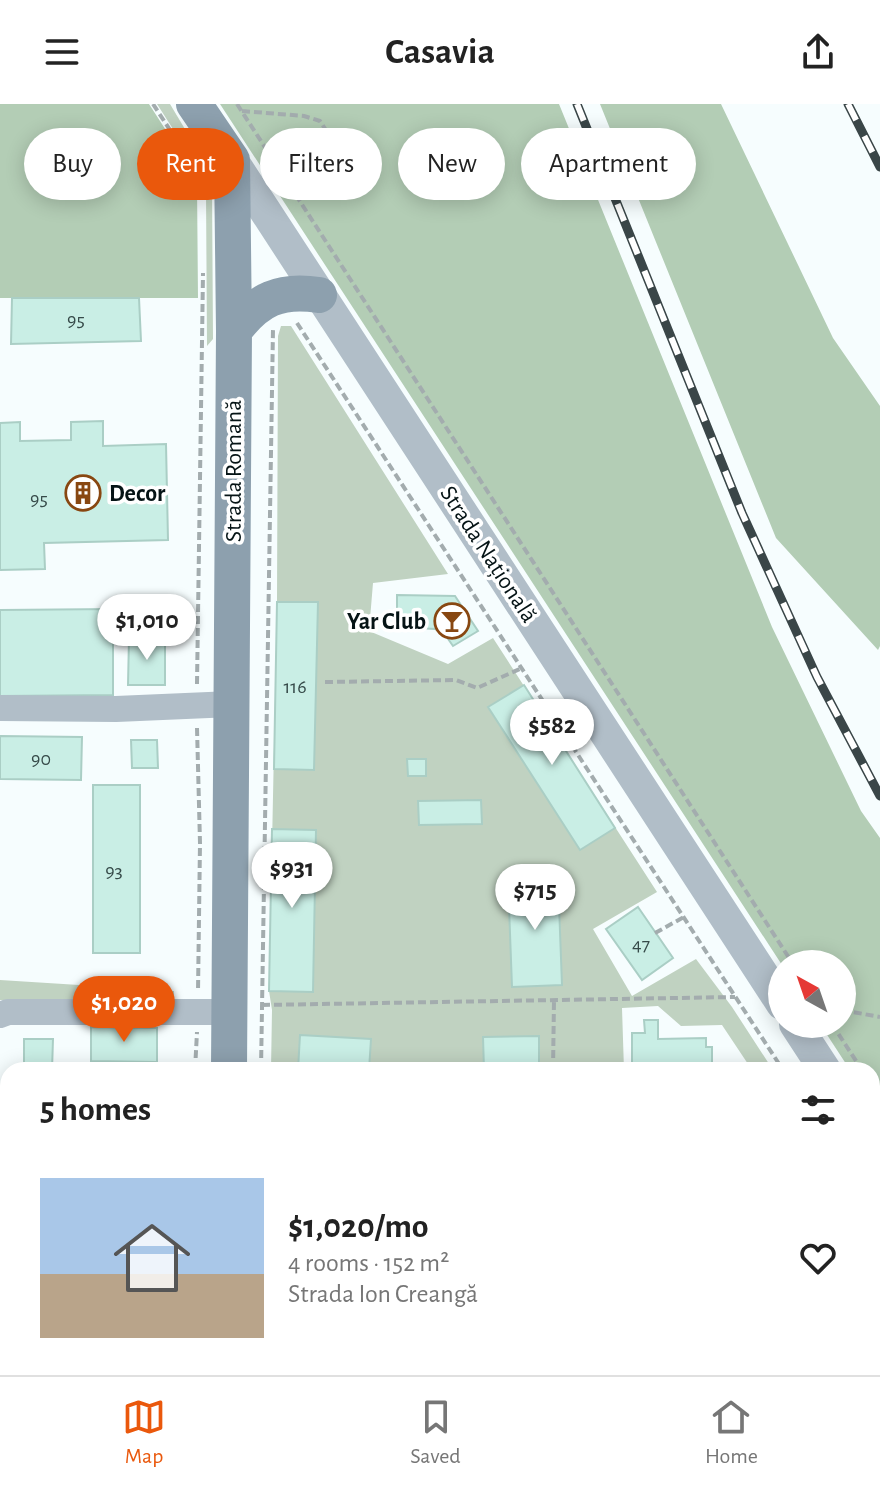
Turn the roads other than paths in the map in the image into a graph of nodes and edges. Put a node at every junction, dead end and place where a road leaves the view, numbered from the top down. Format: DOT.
graph roads {
  1 [pos="194,104"];
  2 [pos="210,128"];
  3 [pos="244,184"];
  4 [pos="232,200"];
  5 [pos="306,306"];
  6 [pos="234,331"];
  7 [pos="214,704"];
  8 [pos="0,708"];
  9 [pos="768,983"];
  10 [pos="230,1011"];
  11 [pos="0,1015"];
  12 [pos="804,1038"];
  13 [pos="229,1062"];
  14 [pos="820,1062"];
  1 -- 2 [label="main road, Strada Națională"];
  3 -- 5 [label="street, Strada Națională"];
  4 -- 6 [label="main road, Strada Romană"];
  5 -- 6 [label="main road"];
  5 -- 9 [label="street, Strada Națională"];
  6 -- 7 [label="main road, Strada Romană"];
  7 -- 8 [label="street"];
  7 -- 10 [label="main road, Strada Romană"];
  10 -- 11 [label="street"];
  10 -- 13 [label="main road, Strada Romană"];
  12 -- 14 [label="street"];
}
